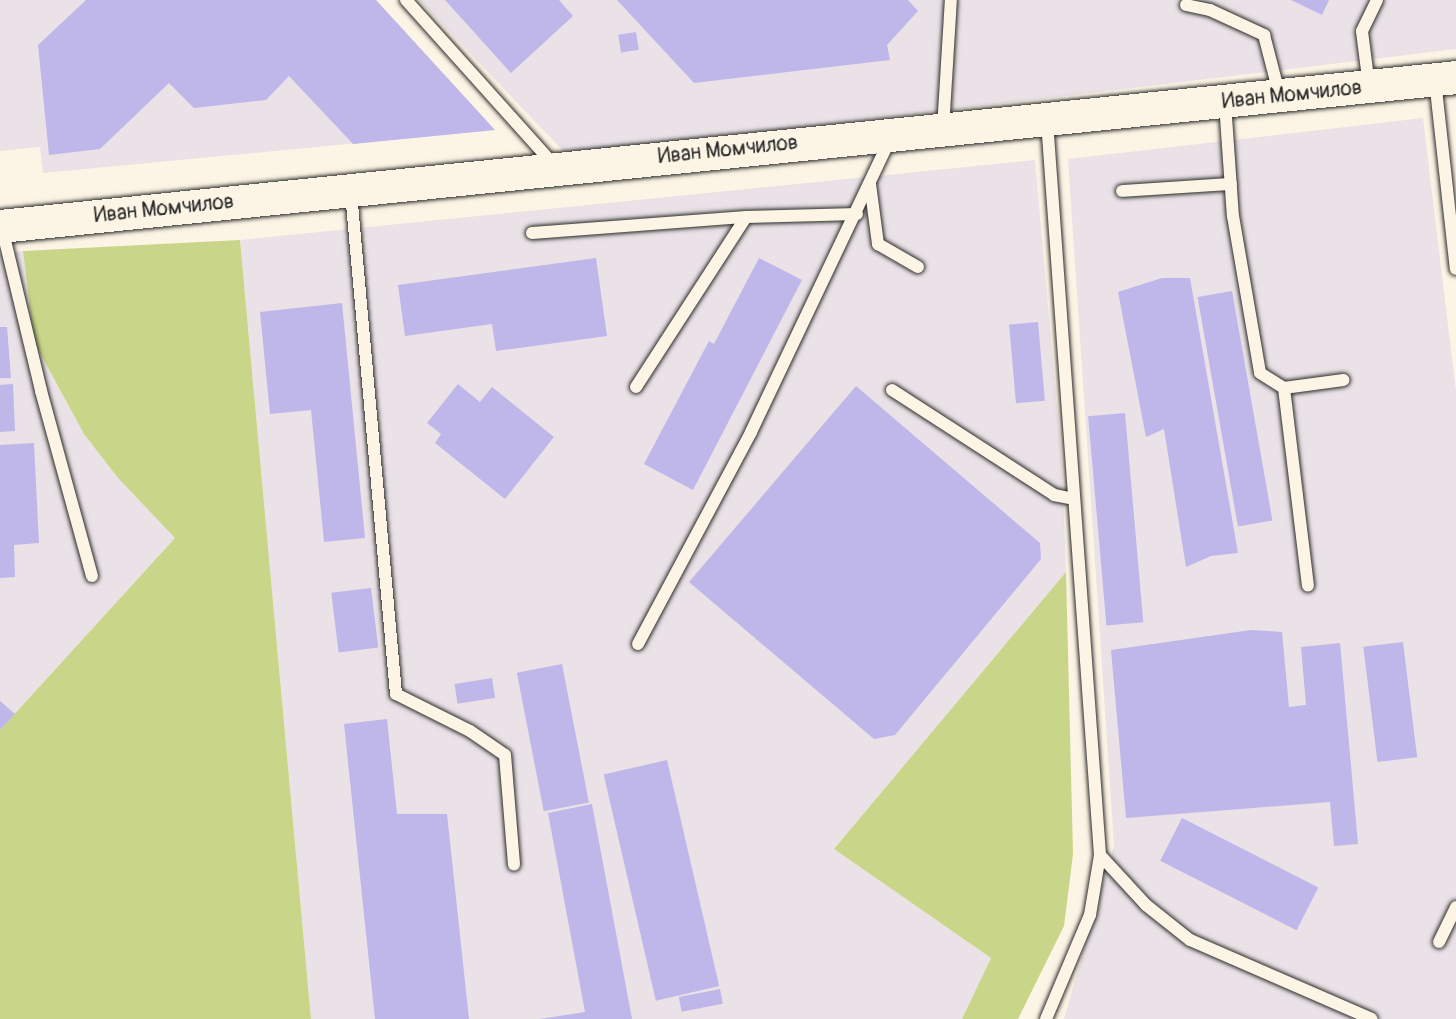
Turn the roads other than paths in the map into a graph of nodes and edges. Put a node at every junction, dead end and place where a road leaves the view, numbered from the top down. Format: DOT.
graph roads {
  1 [pos="406,0"];
  2 [pos="951,0"];
  3 [pos="1377,0"];
  4 [pos="1186,5"];
  5 [pos="1445,78"];
  6 [pos="1369,87"];
  7 [pos="1280,96"];
  8 [pos="1225,103"];
  9 [pos="1046,120"];
  10 [pos="943,130"];
  11 [pos="893,132"];
  12 [pos="557,167"];
  13 [pos="870,184"];
  14 [pos="1231,184"];
  15 [pos="351,189"];
  16 [pos="1122,191"];
  17 [pos="858,214"];
  18 [pos="746,217"];
  19 [pos="1,226"];
  20 [pos="533,233"];
  21 [pos="918,267"];
  22 [pos="1456,269"];
  23 [pos="1343,380"];
  24 [pos="636,387"];
  25 [pos="1284,388"];
  26 [pos="892,390"];
  27 [pos="1074,499"];
  28 [pos="92,576"];
  29 [pos="1308,586"];
  30 [pos="638,643"];
  31 [pos="1100,855"];
  32 [pos="514,865"];
  33 [pos="1456,907"];
  34 [pos="1439,942"];
  35 [pos="1046,1019"];
  36 [pos="1372,1019"];
  1 -- 12 [label="lane"];
  2 -- 10 [label="lane"];
  3 -- 6 [label="lane"];
  4 -- 7 [label="lane"];
  5 -- 6 [label="street, Иван Момчилов"];
  5 -- 22 [label="lane"];
  6 -- 7 [label="street, Иван Момчилов"];
  7 -- 8 [label="street, Иван Момчилов"];
  8 -- 9 [label="street, Иван Момчилов"];
  8 -- 14 [label="lane"];
  9 -- 10 [label="street, Иван Момчилов"];
  9 -- 27 [label="lane"];
  10 -- 11 [label="street, Иван Момчилов"];
  11 -- 12 [label="street, Иван Момчилов"];
  11 -- 13 [label="lane"];
  12 -- 15 [label="street, Иван Момчилов"];
  13 -- 17 [label="lane"];
  13 -- 21 [label="lane"];
  14 -- 16 [label="lane"];
  14 -- 25 [label="lane"];
  15 -- 19 [label="street, Иван Момчилов"];
  15 -- 32 [label="lane"];
  17 -- 18 [label="lane"];
  17 -- 30 [label="lane"];
  18 -- 20 [label="lane"];
  18 -- 24 [label="lane"];
  19 -- 28 [label="lane"];
  23 -- 25 [label="lane"];
  25 -- 29 [label="lane"];
  26 -- 27 [label="lane"];
  27 -- 31 [label="lane"];
  31 -- 35 [label="lane"];
  31 -- 36 [label="lane"];
  33 -- 34 [label="lane"];
}
